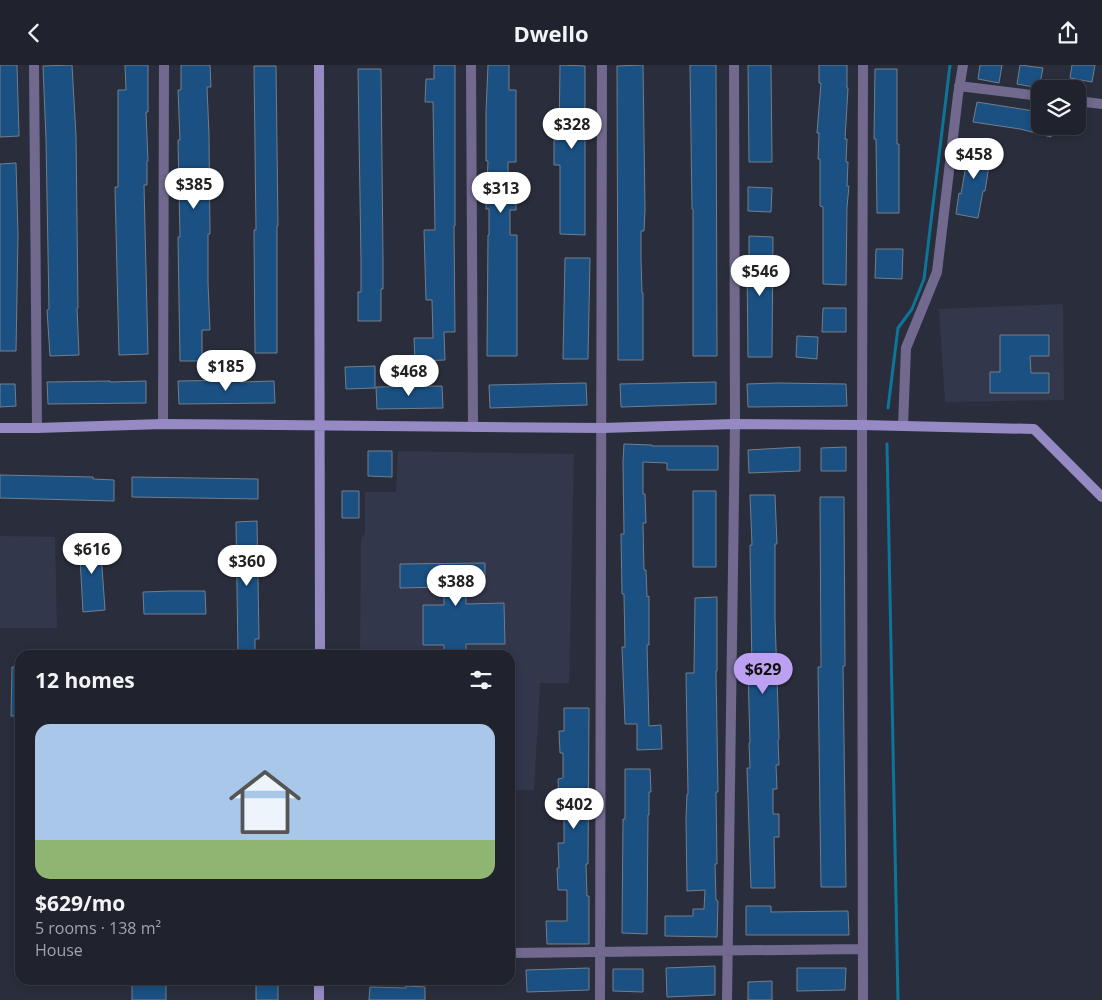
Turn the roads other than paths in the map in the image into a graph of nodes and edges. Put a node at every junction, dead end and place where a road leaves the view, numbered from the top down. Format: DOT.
graph roads {
  1 [pos="34,65"];
  2 [pos="164,65"];
  3 [pos="319,65"];
  4 [pos="471,65"];
  5 [pos="602,65"];
  6 [pos="734,65"];
  7 [pos="863,65"];
  8 [pos="963,65"];
  9 [pos="959,86"];
  10 [pos="1031,95"];
  11 [pos="1086,102"];
  12 [pos="1102,104"];
  13 [pos="163,424"];
  14 [pos="320,424"];
  15 [pos="735,424"];
  16 [pos="862,425"];
  17 [pos="903,426"];
  18 [pos="473,427"];
  19 [pos="0,428"];
  20 [pos="36,428"];
  21 [pos="602,428"];
  22 [pos="1102,497"];
  23 [pos="320,650"];
  24 [pos="864,949"];
  25 [pos="601,951"];
  26 [pos="729,951"];
  27 [pos="515,953"];
  28 [pos="319,985"];
  29 [pos="319,1000"];
  30 [pos="600,1000"];
  31 [pos="727,1000"];
  32 [pos="863,1000"];
  1 -- 20 [label="street"];
  2 -- 13 [label="street"];
  3 -- 14 [label="street"];
  4 -- 18 [label="street"];
  5 -- 21 [label="street"];
  6 -- 15 [label="street"];
  7 -- 16 [label="street"];
  8 -- 9 [label="street"];
  9 -- 10 [label="street"];
  9 -- 17 [label="street"];
  11 -- 12 [label="street"];
  13 -- 14 [label="street"];
  13 -- 20 [label="street"];
  14 -- 18 [label="street"];
  14 -- 23 [label="street"];
  15 -- 16 [label="street"];
  15 -- 21 [label="street"];
  15 -- 26 [label="street"];
  16 -- 17 [label="street"];
  16 -- 24 [label="street"];
  17 -- 22 [label="street"];
  18 -- 21 [label="street"];
  19 -- 20 [label="street"];
  21 -- 25 [label="street"];
  24 -- 26 [label="street"];
  24 -- 32 [label="street"];
  25 -- 26 [label="street"];
  25 -- 27 [label="street"];
  25 -- 30 [label="street"];
  26 -- 31 [label="street"];
  28 -- 29 [label="street"];
}
